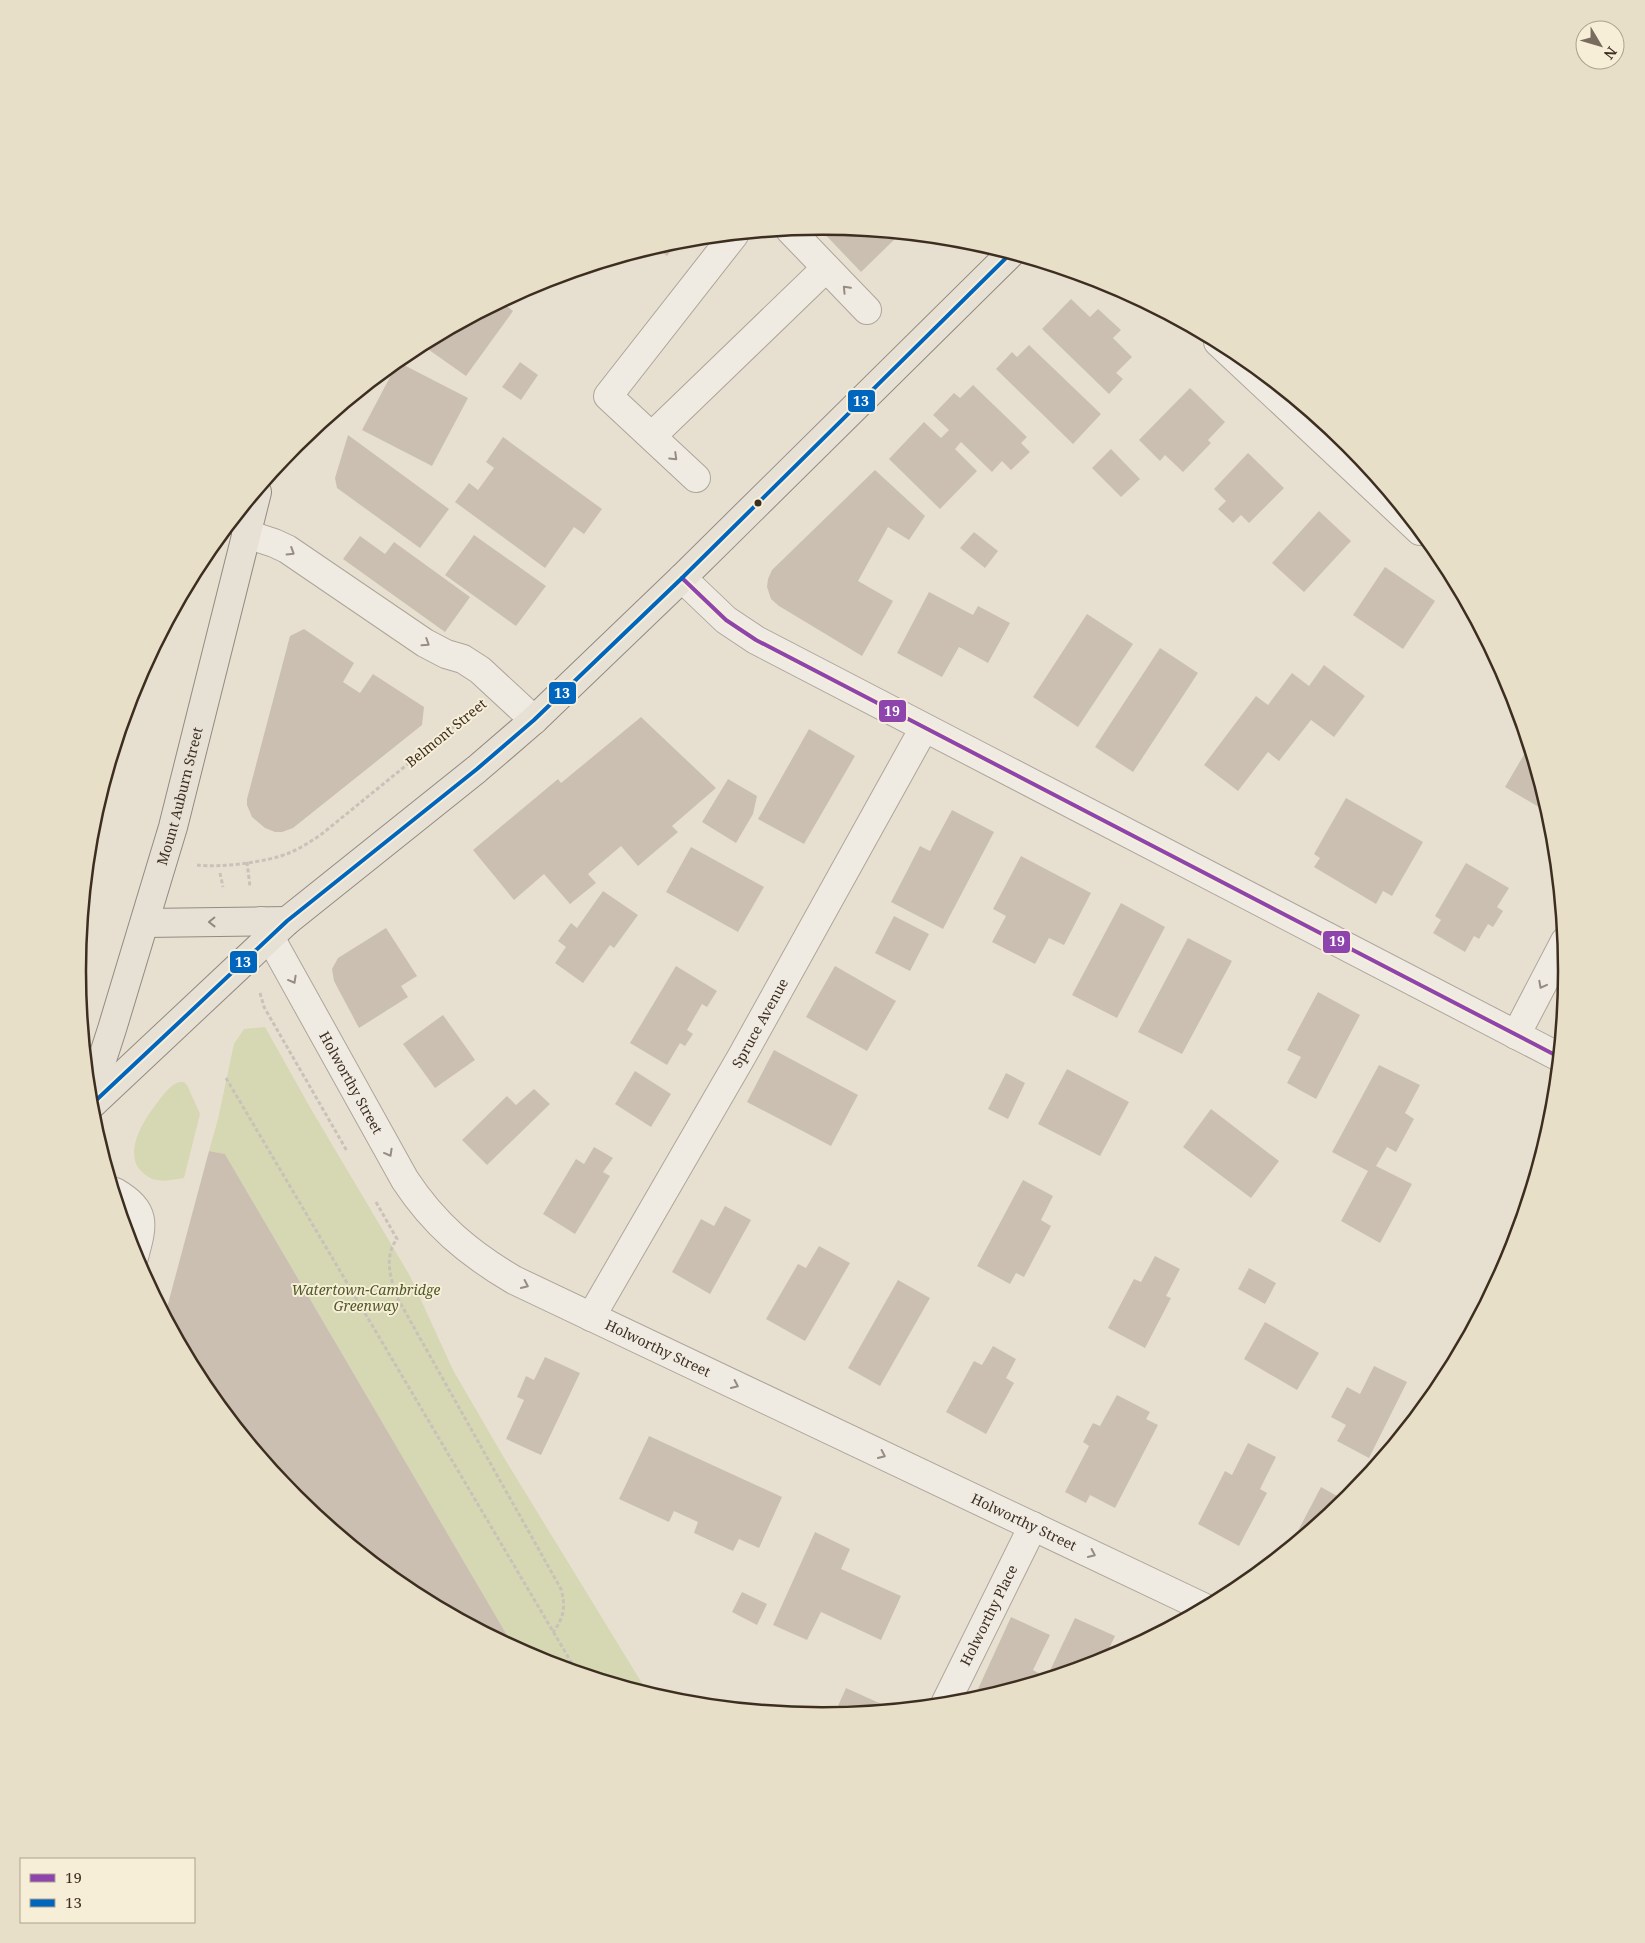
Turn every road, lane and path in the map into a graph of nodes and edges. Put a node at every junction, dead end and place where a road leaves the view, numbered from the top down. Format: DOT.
graph roads {
  1 [pos="796,236"];
  2 [pos="729,242"];
  3 [pos="1006,258"];
  4 [pos="826,268"];
  5 [pos="867,310"];
  6 [pos="1250,372"];
  7 [pos="652,436"];
  8 [pos="696,478"];
  9 [pos="254,504"];
  10 [pos="1391,504"];
  11 [pos="246,534"];
  12 [pos="682,578"];
  13 [pos="502,691"];
  14 [pos="534,720"];
  15 [pos="924,728"];
  16 [pos="247,862"];
  17 [pos="206,866"];
  18 [pos="220,873"];
  19 [pos="250,886"];
  20 [pos="224,894"];
  21 [pos="145,923"];
  22 [pos="273,926"];
  23 [pos="1558,952"];
  24 [pos="261,1000"];
  25 [pos="1516,1035"];
  26 [pos="1554,1053"];
  27 [pos="226,1078"];
  28 [pos="95,1081"];
  29 [pos="98,1099"];
  30 [pos="349,1155"];
  31 [pos="122,1197"];
  32 [pos="373,1197"];
  33 [pos="138,1242"];
  34 [pos="592,1317"];
  35 [pos="1033,1526"];
  36 [pos="1198,1605"];
  37 [pos="553,1632"];
  38 [pos="572,1664"];
  39 [pos="949,1697"];
  1 -- 4 [label="street"];
  2 -- 7 [label="street"];
  3 -- 12 [label="main road"];
  5 -- 4 [label="street, one-way"];
  4 -- 7 [label="street"];
  6 -- 10 [label="street"];
  7 -- 8 [label="street, one-way"];
  9 -- 11 [label="main road, Mount Auburn Street"];
  11 -- 13 [label="street, one-way"];
  11 -- 21 [label="main road, Mount Auburn Street"];
  12 -- 14 [label="main road"];
  12 -- 15 [label="street"];
  13 -- 14 [label="street"];
  13 -- 16 [label="path, Belmont Street"];
  14 -- 22 [label="main road"];
  15 -- 25 [label="street"];
  15 -- 34 [label="street, Spruce Avenue"];
  16 -- 17 [label="path, Belmont Street"];
  16 -- 19 [label="path"];
  18 -- 20 [label="path"];
  22 -- 21 [label="main road, one-way"];
  21 -- 28 [label="main road, Mount Auburn Street"];
  22 -- 29 [label="main road"];
  22 -- 34 [label="street, Holworthy Street, one-way"];
  23 -- 25 [label="street, one-way"];
  24 -- 30 [label="path"];
  25 -- 26 [label="street"];
  27 -- 37 [label="path"];
  31 -- 33 [label="street"];
  32 -- 37 [label="path"];
  34 -- 35 [label="street, Holworthy Street, one-way"];
  35 -- 36 [label="street, Holworthy Street, one-way"];
  35 -- 39 [label="street, Holworthy Place"];
  37 -- 38 [label="path"];
}
